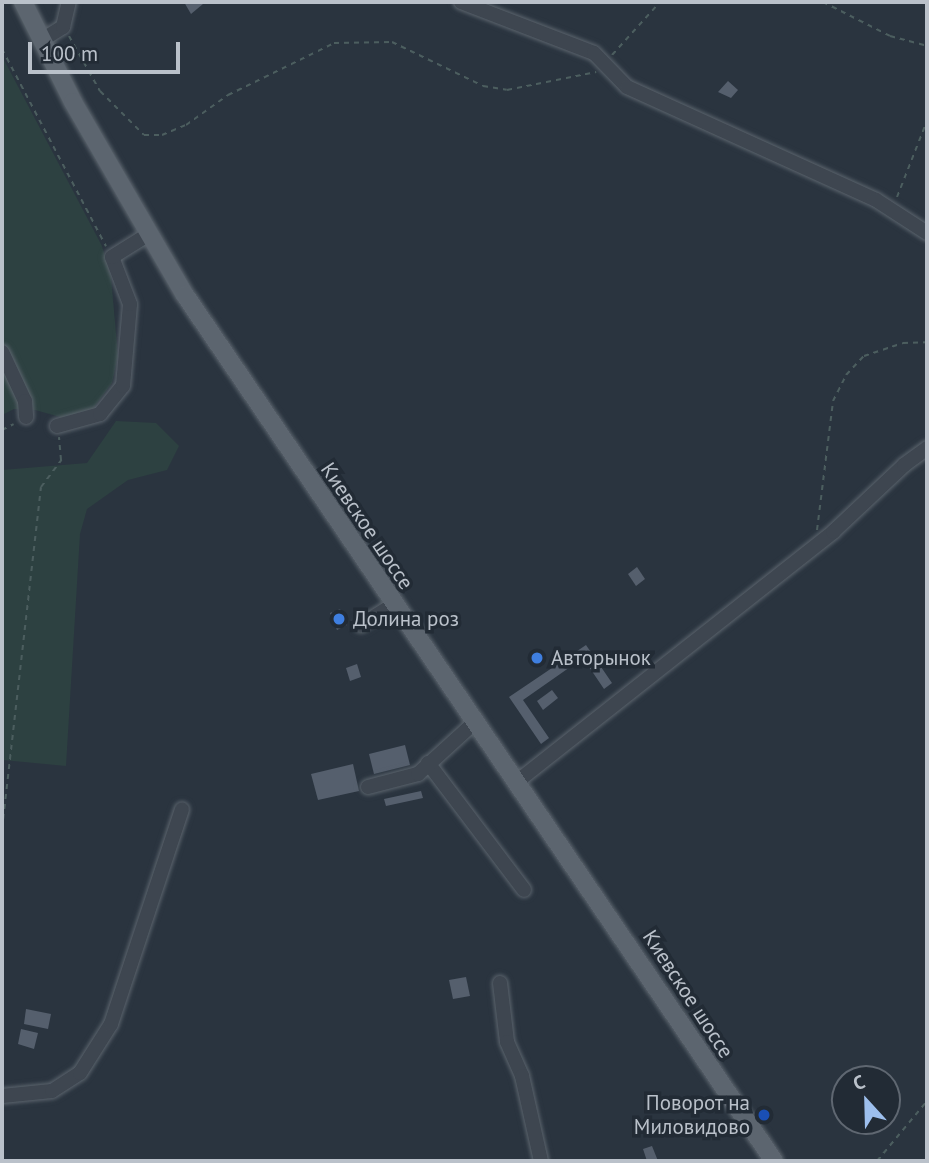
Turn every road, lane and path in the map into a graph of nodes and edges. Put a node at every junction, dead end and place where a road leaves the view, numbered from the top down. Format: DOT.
graph roads {
  1 [pos="23,2"];
  2 [pos="69,2"];
  3 [pos="461,2"];
  4 [pos="660,2"];
  5 [pos="823,2"];
  6 [pos="62,27"];
  7 [pos="42,40"];
  8 [pos="927,46"];
  9 [pos="2,49"];
  10 [pos="603,62"];
  11 [pos="927,121"];
  12 [pos="893,209"];
  13 [pos="927,233"];
  14 [pos="149,234"];
  15 [pos="112,257"];
  16 [pos="927,342"];
  17 [pos="2,352"];
  18 [pos="26,417"];
  19 [pos="57,426"];
  20 [pos="927,448"];
  21 [pos="813,548"];
  22 [pos="393,605"];
  23 [pos="362,625"];
  24 [pos="475,722"];
  25 [pos="428,763"];
  26 [pos="518,781"];
  27 [pos="368,788"];
  28 [pos="183,809"];
  29 [pos="2,829"];
  30 [pos="524,890"];
  31 [pos="500,983"];
  32 [pos="2,1097"];
  33 [pos="927,1101"];
  34 [pos="541,1161"];
  35 [pos="774,1161"];
  36 [pos="877,1161"];
  1 -- 7 [label="main road, Киевское шоссе"];
  2 -- 6 [label="street"];
  3 -- 10 [label="street"];
  4 -- 10 [label="path"];
  5 -- 8 [label="path"];
  6 -- 7 [label="street"];
  6 -- 10 [label="path"];
  7 -- 14 [label="main road, Киевское шоссе"];
  9 -- 15 [label="path"];
  10 -- 12 [label="street"];
  11 -- 12 [label="path"];
  12 -- 13 [label="street"];
  14 -- 15 [label="street"];
  14 -- 22 [label="main road, Киевское шоссе"];
  15 -- 19 [label="street"];
  16 -- 21 [label="path"];
  17 -- 18 [label="street"];
  19 -- 29 [label="path"];
  20 -- 21 [label="street"];
  21 -- 26 [label="street"];
  22 -- 23 [label="street"];
  22 -- 24 [label="main road, Киевское шоссе"];
  24 -- 25 [label="street"];
  24 -- 26 [label="main road, Киевское шоссе"];
  25 -- 27 [label="street"];
  25 -- 30 [label="street"];
  26 -- 35 [label="main road, Киевское шоссе"];
  28 -- 32 [label="street"];
  31 -- 34 [label="street"];
  33 -- 36 [label="path"];
}
